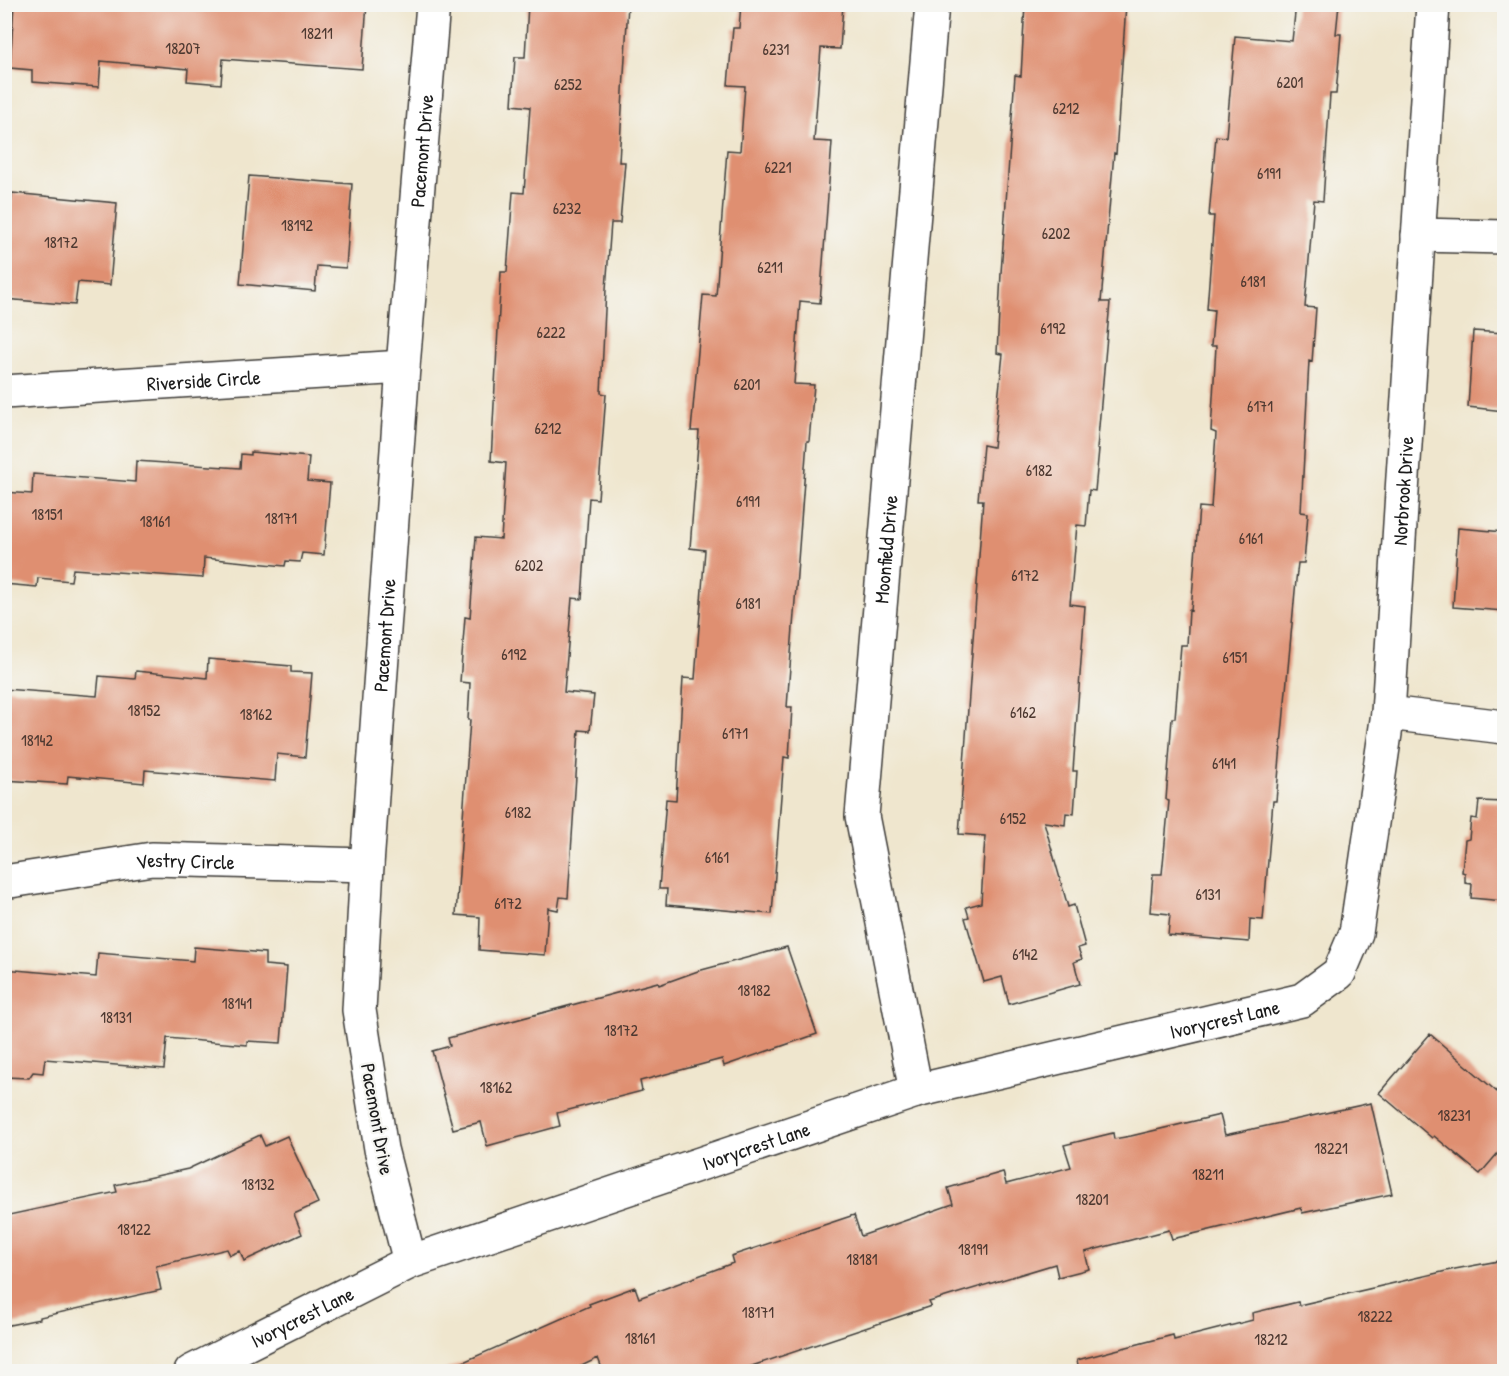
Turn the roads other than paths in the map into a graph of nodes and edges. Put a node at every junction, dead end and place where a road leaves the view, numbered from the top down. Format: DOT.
graph roads {
  1 [pos="434,4"];
  2 [pos="932,4"];
  3 [pos="1433,4"];
  4 [pos="1418,235"];
  5 [pos="1504,237"];
  6 [pos="403,367"];
  7 [pos="4,392"];
  8 [pos="1388,713"];
  9 [pos="1504,727"];
  10 [pos="368,865"];
  11 [pos="4,882"];
  12 [pos="1339,973"];
  13 [pos="916,1090"];
  14 [pos="410,1262"];
  15 [pos="191,1371"];
  1 -- 6 [label="street, Pacemont Drive"];
  2 -- 13 [label="street, Moonfield Drive"];
  3 -- 4 [label="street, Norbrook Drive"];
  4 -- 5 [label="street"];
  4 -- 8 [label="street, Norbrook Drive"];
  6 -- 7 [label="street, Riverside Circle"];
  6 -- 10 [label="street, Pacemont Drive"];
  8 -- 9 [label="street"];
  8 -- 12 [label="street, Norbrook Drive"];
  10 -- 11 [label="street, Vestry Circle"];
  10 -- 14 [label="street, Pacemont Drive"];
  12 -- 13 [label="street, Ivorycrest Lane"];
  13 -- 14 [label="street, Ivorycrest Lane"];
  14 -- 15 [label="street, Ivorycrest Lane"];
}
